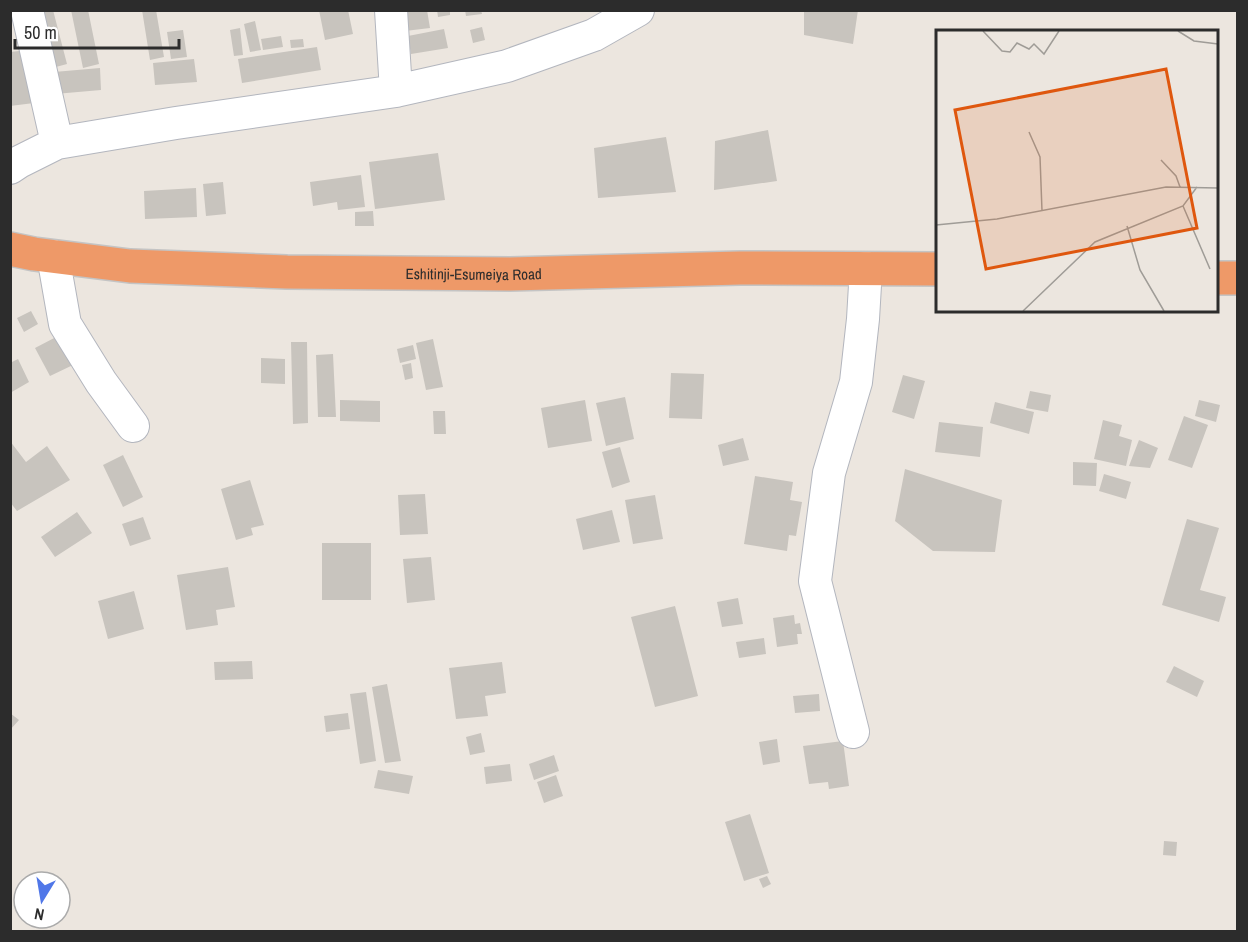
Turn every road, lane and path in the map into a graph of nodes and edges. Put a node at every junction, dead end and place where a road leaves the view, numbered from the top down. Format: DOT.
graph roads {
  1 [pos="27,10"];
  2 [pos="391,10"];
  3 [pos="638,10"];
  4 [pos="396,91"];
  5 [pos="57,143"];
  6 [pos="10,168"];
  7 [pos="10,249"];
  8 [pos="53,256"];
  9 [pos="866,268"];
  10 [pos="936,269"];
  11 [pos="1218,278"];
  12 [pos="1238,278"];
  13 [pos="133,426"];
  14 [pos="853,732"];
  1 -- 5 [label="street"];
  2 -- 4 [label="street"];
  3 -- 4 [label="street"];
  4 -- 5 [label="street"];
  5 -- 6 [label="street"];
  7 -- 8 [label="highway, Eshitinji-Esumeiya Road"];
  8 -- 9 [label="highway, Eshitinji-Esumeiya Road"];
  8 -- 13 [label="street"];
  9 -- 10 [label="highway, Eshitinji-Esumeiya Road"];
  9 -- 14 [label="street"];
  11 -- 12 [label="highway"];
}
